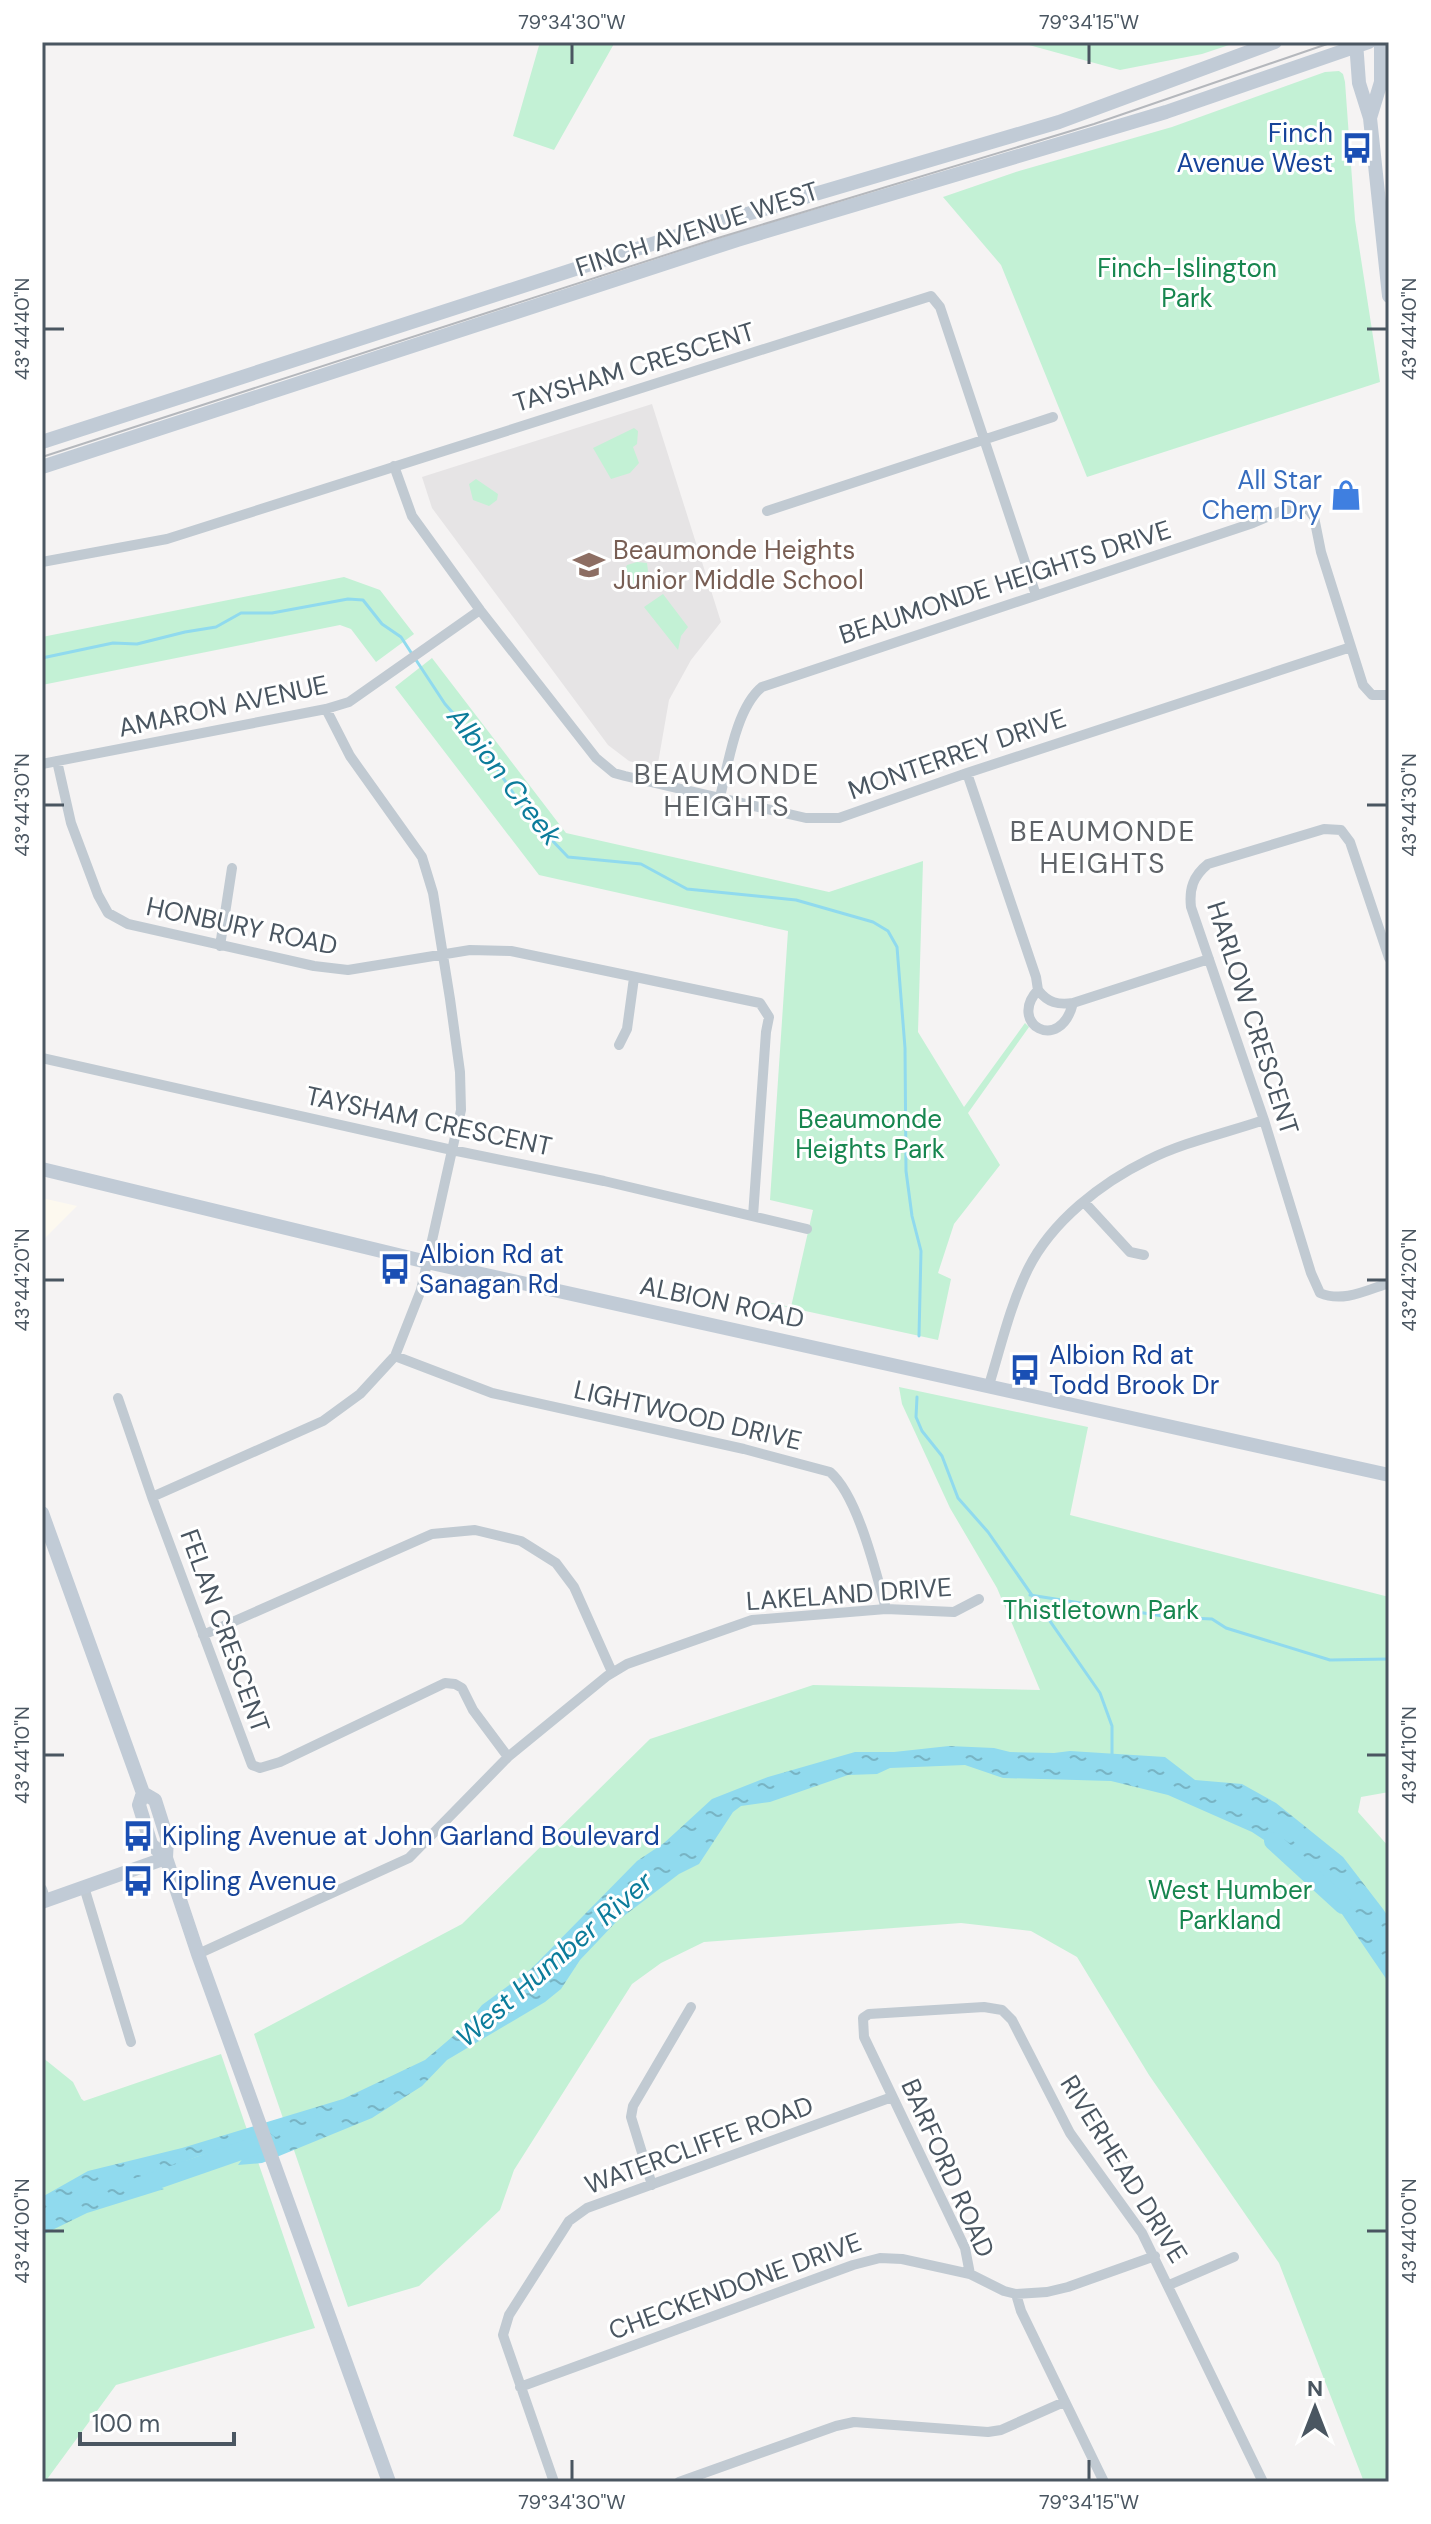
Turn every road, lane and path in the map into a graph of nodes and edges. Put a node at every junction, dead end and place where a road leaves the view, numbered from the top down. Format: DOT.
graph roads {
  1 [pos="1275,42"];
  2 [pos="1381,42"];
  3 [pos="1360,43"];
  4 [pos="1370,118"];
  5 [pos="1389,296"];
  6 [pos="1053,417"];
  7 [pos="985,439"];
  8 [pos="42,442"];
  9 [pos="394,466"];
  10 [pos="42,467"];
  11 [pos="767,511"];
  12 [pos="42,562"];
  13 [pos="1036,595"];
  14 [pos="480,610"];
  15 [pos="1351,647"];
  16 [pos="1389,695"];
  17 [pos="326,709"];
  18 [pos="57,761"];
  19 [pos="42,764"];
  20 [pos="967,773"];
  21 [pos="720,797"];
  22 [pos="232,868"];
  23 [pos="220,946"];
  24 [pos="443,956"];
  25 [pos="1389,958"];
  26 [pos="1209,959"];
  27 [pos="634,978"];
  28 [pos="1038,990"];
  29 [pos="1073,1003"];
  30 [pos="619,1045"];
  31 [pos="42,1058"];
  32 [pos="1264,1120"];
  33 [pos="452,1150"];
  34 [pos="43,1171"];
  35 [pos="1084,1202"];
  36 [pos="753,1216"];
  37 [pos="807,1229"];
  38 [pos="1144,1255"];
  39 [pos="427,1262"];
  40 [pos="1389,1283"];
  41 [pos="395,1356"];
  42 [pos="989,1385"];
  43 [pos="118,1398"];
  44 [pos="1389,1475"];
  45 [pos="152,1497"];
  46 [pos="42,1513"];
  47 [pos="979,1599"];
  48 [pos="886,1609"];
  49 [pos="203,1635"];
  50 [pos="612,1672"];
  51 [pos="508,1757"];
  52 [pos="166,1858"];
  53 [pos="84,1887"];
  54 [pos="43,1897"];
  55 [pos="198,1954"];
  56 [pos="691,2007"];
  57 [pos="863,2018"];
  58 [pos="131,2042"];
  59 [pos="892,2097"];
  60 [pos="652,2185"];
  61 [pos="1155,2256"];
  62 [pos="1234,2257"];
  63 [pos="970,2274"];
  64 [pos="1169,2285"];
  65 [pos="1016,2294"];
  66 [pos="520,2387"];
  67 [pos="1064,2402"];
  68 [pos="389,2482"];
  69 [pos="554,2482"];
  70 [pos="679,2482"];
  71 [pos="1104,2482"];
  72 [pos="1263,2482"];
  1 -- 8 [label="main road, FINCH AVENUE WEST"];
  2 -- 4 [label="main road"];
  3 -- 4 [label="main road"];
  3 -- 10 [label="main road, FINCH AVENUE WEST"];
  4 -- 5 [label="main road"];
  6 -- 7 [label="street"];
  7 -- 9 [label="street, TAYSHAM CRESCENT"];
  7 -- 11 [label="street"];
  7 -- 13 [label="street, TAYSHAM CRESCENT"];
  9 -- 12 [label="street, TAYSHAM CRESCENT"];
  9 -- 14 [label="street, MONTERREY DRIVE"];
  13 -- 15 [label="street, BEAUMONDE HEIGHTS DRIVE"];
  13 -- 21 [label="street, BEAUMONDE HEIGHTS DRIVE"];
  14 -- 17 [label="street, AMARON AVENUE"];
  14 -- 21 [label="street, MONTERREY DRIVE"];
  15 -- 16 [label="street, BEAUMONDE HEIGHTS DRIVE"];
  15 -- 20 [label="street, MONTERREY DRIVE"];
  17 -- 18 [label="street, AMARON AVENUE"];
  17 -- 24 [label="street"];
  18 -- 19 [label="street, AMARON AVENUE"];
  18 -- 23 [label="street, HONBURY ROAD"];
  20 -- 21 [label="street, MONTERREY DRIVE"];
  20 -- 28 [label="street"];
  22 -- 23 [label="street"];
  23 -- 24 [label="street, HONBURY ROAD"];
  24 -- 27 [label="street, HONBURY ROAD"];
  24 -- 33 [label="street"];
  25 -- 26 [label="street, HARLOW CRESCENT"];
  26 -- 29 [label="street"];
  26 -- 32 [label="street, HARLOW CRESCENT"];
  27 -- 30 [label="street"];
  27 -- 36 [label="street, HONBURY ROAD"];
  28 -- 29 [label="street"];
  28 -- 29 [label="street"];
  31 -- 33 [label="street, TAYSHAM CRESCENT"];
  32 -- 35 [label="street"];
  32 -- 40 [label="street, HARLOW CRESCENT"];
  33 -- 36 [label="street, TAYSHAM CRESCENT"];
  33 -- 39 [label="street"];
  34 -- 39 [label="main road, ALBION ROAD"];
  35 -- 38 [label="street"];
  35 -- 42 [label="street"];
  36 -- 37 [label="street, TAYSHAM CRESCENT"];
  39 -- 41 [label="street"];
  39 -- 42 [label="main road, ALBION ROAD"];
  41 -- 45 [label="street"];
  41 -- 48 [label="street, LIGHTWOOD DRIVE"];
  42 -- 44 [label="main road, ALBION ROAD"];
  43 -- 45 [label="street, FELAN CRESCENT"];
  45 -- 49 [label="street, FELAN CRESCENT"];
  46 -- 52 [label="main road"];
  47 -- 48 [label="street, LAKELAND DRIVE"];
  48 -- 50 [label="street, LAKELAND DRIVE"];
  49 -- 50 [label="street"];
  49 -- 51 [label="street, FELAN CRESCENT"];
  50 -- 51 [label="street, LAKELAND DRIVE"];
  51 -- 55 [label="street, LAKELAND DRIVE"];
  52 -- 53 [label="main road"];
  52 -- 55 [label="main road"];
  53 -- 54 [label="main road"];
  53 -- 58 [label="street"];
  55 -- 68 [label="main road"];
  56 -- 60 [label="street"];
  57 -- 59 [label="street, BARFORD ROAD"];
  57 -- 61 [label="street, RIVERHEAD DRIVE"];
  59 -- 60 [label="street, WATERCLIFFE ROAD"];
  59 -- 63 [label="street, BARFORD ROAD"];
  60 -- 66 [label="street, WATERCLIFFE ROAD"];
  61 -- 64 [label="street, RIVERHEAD DRIVE"];
  61 -- 65 [label="street"];
  62 -- 64 [label="street"];
  63 -- 65 [label="street, BARFORD ROAD"];
  63 -- 66 [label="street, CHECKENDONE DRIVE"];
  64 -- 72 [label="street, RIVERHEAD DRIVE"];
  65 -- 67 [label="street"];
  66 -- 69 [label="street, WATERCLIFFE ROAD"];
  67 -- 70 [label="street"];
  67 -- 71 [label="street"];
}
